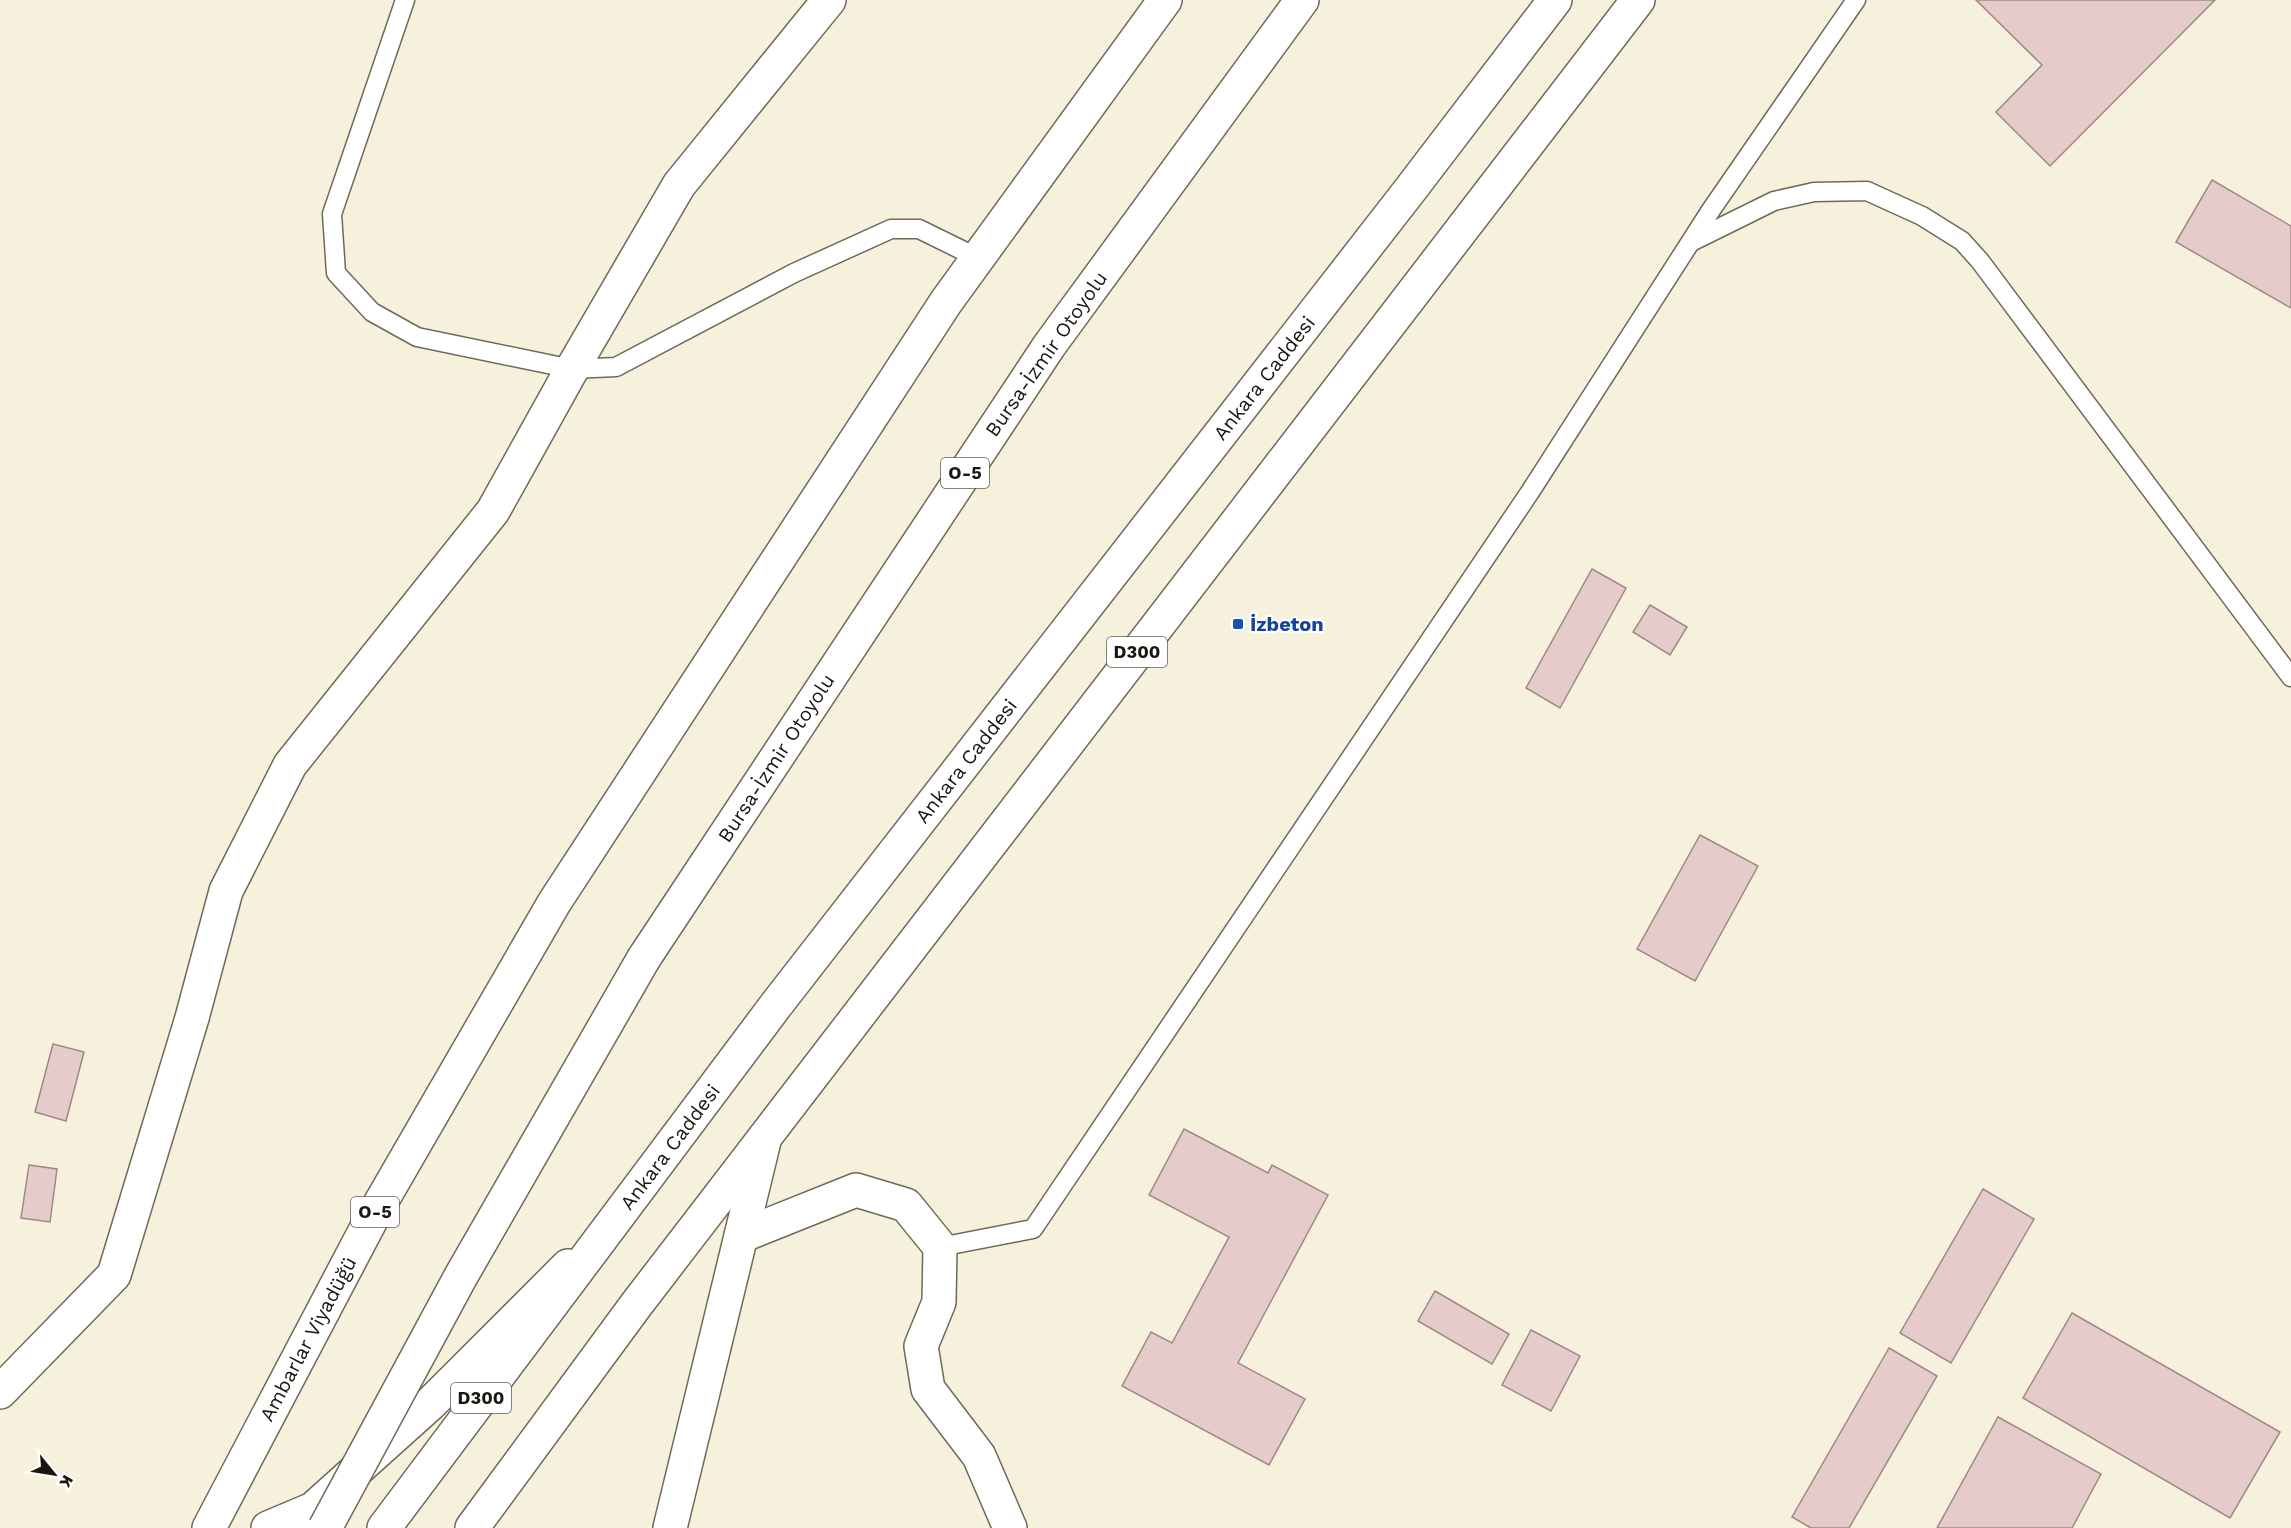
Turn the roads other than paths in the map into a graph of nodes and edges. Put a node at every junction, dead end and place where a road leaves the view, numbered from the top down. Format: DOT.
graph roads {
  1 [pos="405,0"];
  2 [pos="829,0"];
  3 [pos="1165,0"];
  4 [pos="1302,0"];
  5 [pos="1555,0"];
  6 [pos="1638,0"];
  7 [pos="1857,0"];
  8 [pos="1691,242"];
  9 [pos="978,258"];
  10 [pos="572,369"];
  11 [pos="2291,677"];
  12 [pos="765,1137"];
  13 [pos="616,1218"];
  14 [pos="741,1236"];
  15 [pos="939,1247"];
  16 [pos="0,1392"];
  17 [pos="209,1528"];
  18 [pos="268,1528"];
  19 [pos="325,1528"];
  20 [pos="384,1528"];
  21 [pos="472,1528"];
  22 [pos="670,1528"];
  23 [pos="1010,1528"];
  1 -- 10 [label="lane"];
  2 -- 10 [label="main road"];
  3 -- 9 [label="main road, O-5"];
  4 -- 19 [label="main road, Bursa-İzmir Otoyolu / O-5, bridge"];
  5 -- 13 [label="main road, Ankara Caddesi / D300"];
  6 -- 12 [label="main road, D300"];
  7 -- 8 [label="lane"];
  8 -- 11 [label="lane"];
  8 -- 15 [label="lane"];
  9 -- 10 [label="lane"];
  9 -- 17 [label="main road, Ambarlar Viyadüğü / O-5"];
  10 -- 16 [label="main road"];
  12 -- 14 [label="main road"];
  12 -- 21 [label="main road, D300"];
  13 -- 18 [label="main road"];
  13 -- 20 [label="main road, Ankara Caddesi / D300"];
  14 -- 15 [label="main road"];
  14 -- 22 [label="main road"];
  15 -- 23 [label="main road"];
}
